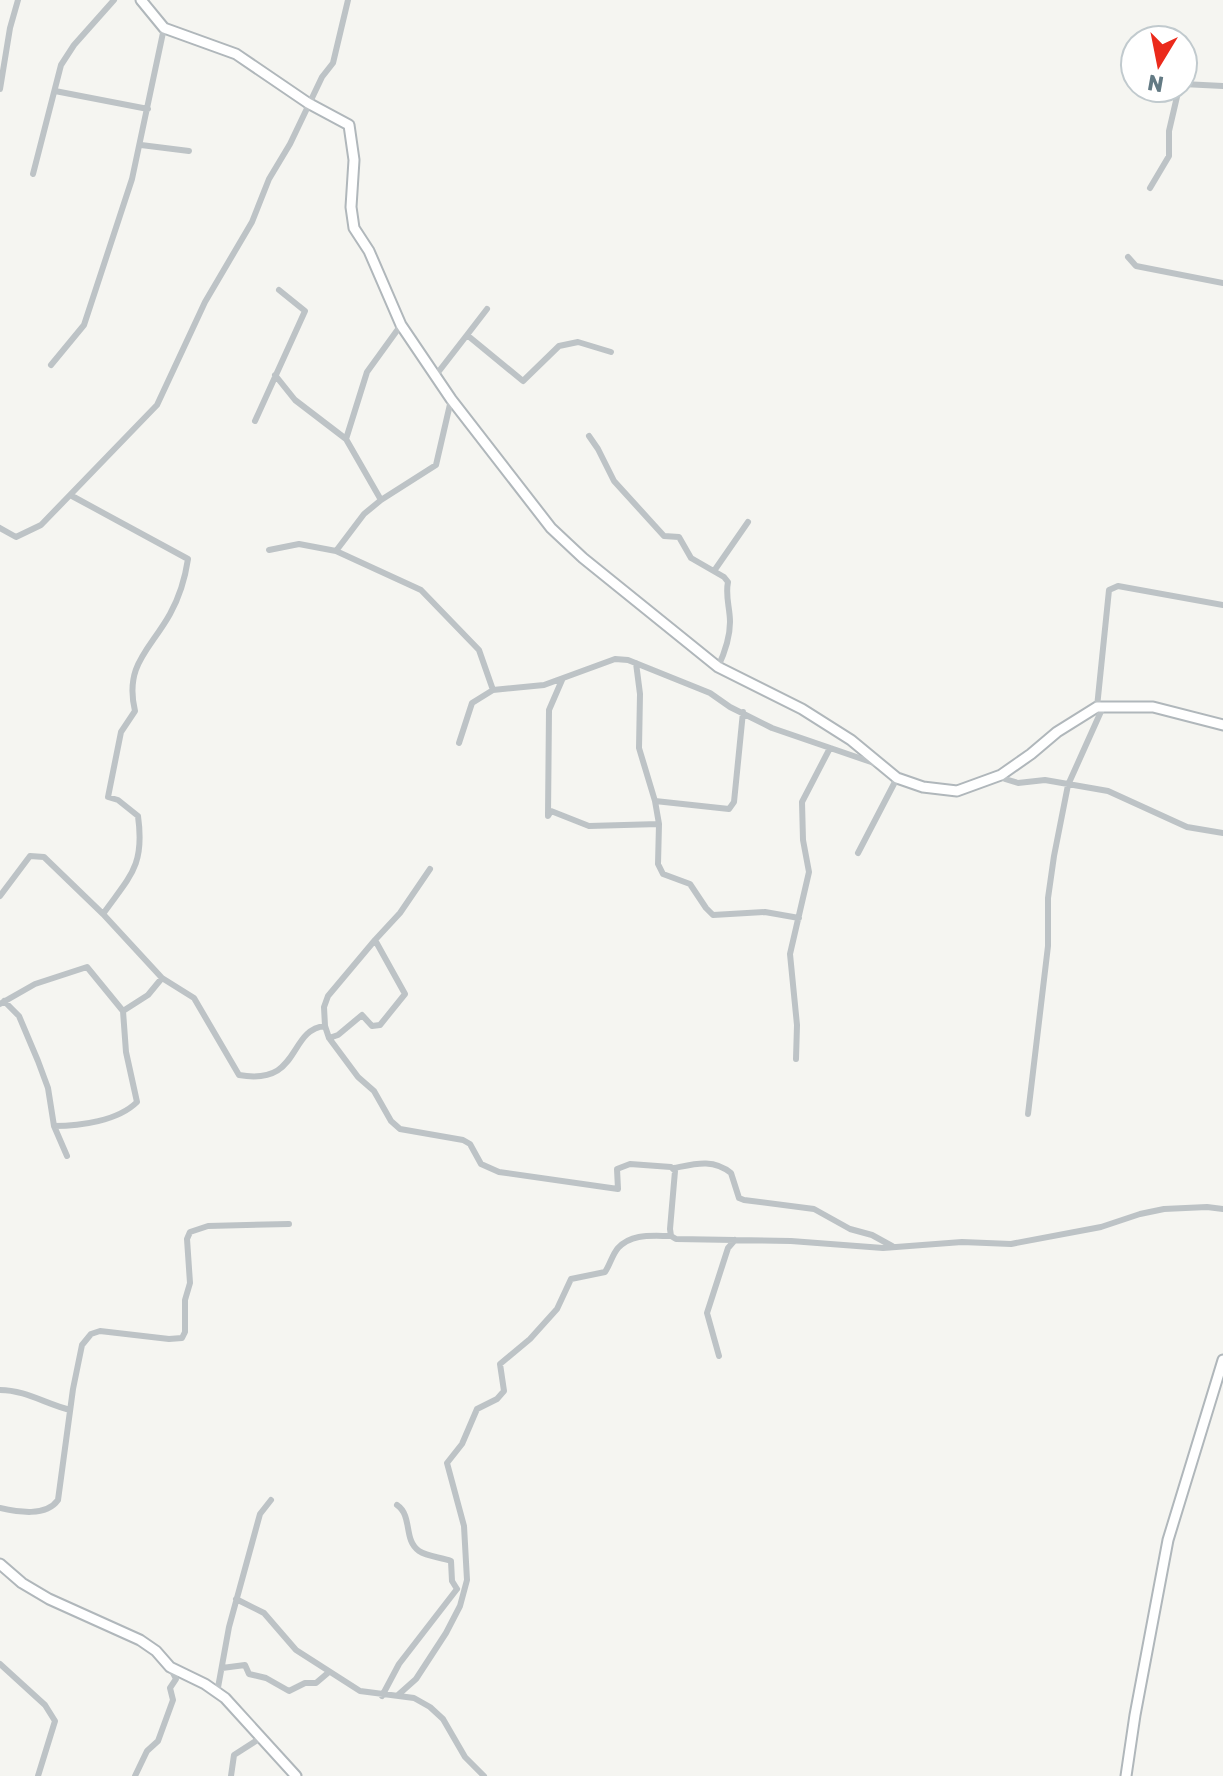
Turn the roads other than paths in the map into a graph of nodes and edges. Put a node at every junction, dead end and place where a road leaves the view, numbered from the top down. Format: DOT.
graph roads {
  1 [pos="18,0"];
  2 [pos="114,0"];
  3 [pos="141,0"];
  4 [pos="348,0"];
  5 [pos="0,26"];
  6 [pos="10,28"];
  7 [pos="164,28"];
  8 [pos="1199,86"];
  9 [pos="1223,86"];
  10 [pos="0,89"];
  11 [pos="55,91"];
  12 [pos="308,103"];
  13 [pos="1176,104"];
  14 [pos="148,109"];
  15 [pos="141,145"];
  16 [pos="189,151"];
  17 [pos="33,174"];
  18 [pos="1150,188"];
  19 [pos="1128,257"];
  20 [pos="1223,283"];
  21 [pos="279,290"];
  22 [pos="487,309"];
  23 [pos="401,325"];
  24 [pos="467,335"];
  25 [pos="611,352"];
  26 [pos="51,365"];
  27 [pos="275,375"];
  28 [pos="436,375"];
  29 [pos="451,399"];
  30 [pos="255,421"];
  31 [pos="589,436"];
  32 [pos="346,439"];
  33 [pos="72,496"];
  34 [pos="381,500"];
  35 [pos="748,522"];
  36 [pos="0,528"];
  37 [pos="269,550"];
  38 [pos="336,551"];
  39 [pos="714,571"];
  40 [pos="1223,605"];
  41 [pos="636,663"];
  42 [pos="718,667"];
  43 [pos="562,680"];
  44 [pos="493,690"];
  45 [pos="1100,707"];
  46 [pos="743,712"];
  47 [pos="1223,725"];
  48 [pos="459,743"];
  49 [pos="830,748"];
  50 [pos="881,765"];
  51 [pos="1001,775"];
  52 [pos="897,778"];
  53 [pos="1068,785"];
  54 [pos="655,801"];
  55 [pos="659,824"];
  56 [pos="1223,833"];
  57 [pos="858,853"];
  58 [pos="430,869"];
  59 [pos="0,896"];
  60 [pos="103,914"];
  61 [pos="799,918"];
  62 [pos="375,940"];
  63 [pos="162,978"];
  64 [pos="2,1002"];
  65 [pos="123,1011"];
  66 [pos="325,1026"];
  67 [pos="329,1038"];
  68 [pos="796,1059"];
  69 [pos="1028,1114"];
  70 [pos="54,1126"];
  71 [pos="67,1156"];
  72 [pos="674,1168"];
  73 [pos="1223,1209"];
  74 [pos="289,1224"];
  75 [pos="671,1236"];
  76 [pos="724,1240"];
  77 [pos="735,1240"];
  78 [pos="892,1246"];
  79 [pos="728,1248"];
  80 [pos="719,1356"];
  81 [pos="1223,1360"];
  82 [pos="0,1390"];
  83 [pos="70,1410"];
  84 [pos="271,1500"];
  85 [pos="397,1505"];
  86 [pos="0,1508"];
  87 [pos="0,1564"];
  88 [pos="4,1574"];
  89 [pos="460,1592"];
  90 [pos="236,1599"];
  91 [pos="0,1664"];
  92 [pos="170,1667"];
  93 [pos="222,1668"];
  94 [pos="329,1672"];
  95 [pos="217,1693"];
  96 [pos="398,1695"];
  97 [pos="382,1696"];
  98 [pos="262,1737"];
  99 [pos="38,1776"];
  100 [pos="135,1776"];
  101 [pos="231,1776"];
  102 [pos="296,1776"];
  103 [pos="484,1776"];
  104 [pos="1126,1776"];
  1 -- 6 [label="street"];
  2 -- 11 [label="street"];
  3 -- 7 [label="street"];
  4 -- 12 [label="street"];
  5 -- 6 [label="street"];
  6 -- 10 [label="street"];
  7 -- 12 [label="street"];
  7 -- 14 [label="street"];
  8 -- 9 [label="street"];
  11 -- 14 [label="street"];
  11 -- 17 [label="street"];
  12 -- 23 [label="street"];
  12 -- 33 [label="street"];
  13 -- 18 [label="street"];
  14 -- 15 [label="street"];
  15 -- 16 [label="street"];
  15 -- 26 [label="street"];
  19 -- 20 [label="street"];
  21 -- 27 [label="street"];
  22 -- 24 [label="street"];
  23 -- 28 [label="street"];
  23 -- 32 [label="street"];
  24 -- 25 [label="street"];
  24 -- 28 [label="street"];
  27 -- 30 [label="street"];
  27 -- 32 [label="street"];
  28 -- 29 [label="street"];
  29 -- 34 [label="street"];
  29 -- 42 [label="street"];
  31 -- 39 [label="street"];
  32 -- 34 [label="street"];
  33 -- 36 [label="street"];
  33 -- 60 [label="street"];
  34 -- 38 [label="street"];
  35 -- 39 [label="street"];
  37 -- 38 [label="street"];
  38 -- 44 [label="street"];
  39 -- 42 [label="street"];
  40 -- 45 [label="street"];
  41 -- 43 [label="street"];
  41 -- 46 [label="street"];
  41 -- 54 [label="street"];
  42 -- 50 [label="street"];
  43 -- 44 [label="street"];
  43 -- 55 [label="street"];
  44 -- 48 [label="street"];
  45 -- 47 [label="street"];
  45 -- 51 [label="street"];
  45 -- 53 [label="street"];
  46 -- 49 [label="street"];
  46 -- 54 [label="street"];
  49 -- 50 [label="street"];
  49 -- 61 [label="street"];
  50 -- 52 [label="street"];
  51 -- 52 [label="street"];
  51 -- 53 [label="street"];
  52 -- 57 [label="street"];
  53 -- 56 [label="street"];
  53 -- 69 [label="street"];
  54 -- 55 [label="street"];
  55 -- 61 [label="street"];
  58 -- 62 [label="street"];
  59 -- 60 [label="street"];
  60 -- 63 [label="street"];
  61 -- 68 [label="street"];
  62 -- 66 [label="street"];
  62 -- 67 [label="street"];
  63 -- 65 [label="street"];
  63 -- 66 [label="street"];
  64 -- 65 [label="street"];
  64 -- 70 [label="street"];
  65 -- 70 [label="street"];
  66 -- 67 [label="street"];
  67 -- 72 [label="street"];
  70 -- 71 [label="street"];
  72 -- 75 [label="street"];
  72 -- 78 [label="street"];
  73 -- 78 [label="street"];
  74 -- 83 [label="street"];
  75 -- 76 [label="street"];
  75 -- 89 [label="street"];
  76 -- 77 [label="street"];
  76 -- 79 [label="street"];
  77 -- 78 [label="street"];
  77 -- 79 [label="street"];
  79 -- 80 [label="street"];
  81 -- 104 [label="street"];
  82 -- 83 [label="street"];
  83 -- 86 [label="street"];
  84 -- 90 [label="street"];
  85 -- 89 [label="street"];
  87 -- 88 [label="street"];
  88 -- 92 [label="street"];
  89 -- 96 [label="street"];
  89 -- 97 [label="street"];
  90 -- 93 [label="street"];
  90 -- 94 [label="street"];
  91 -- 99 [label="street"];
  92 -- 95 [label="street"];
  92 -- 100 [label="street"];
  93 -- 94 [label="street"];
  93 -- 95 [label="street"];
  94 -- 97 [label="street"];
  95 -- 98 [label="street"];
  96 -- 97 [label="street"];
  96 -- 103 [label="street"];
  98 -- 101 [label="street"];
  98 -- 102 [label="street"];
}
